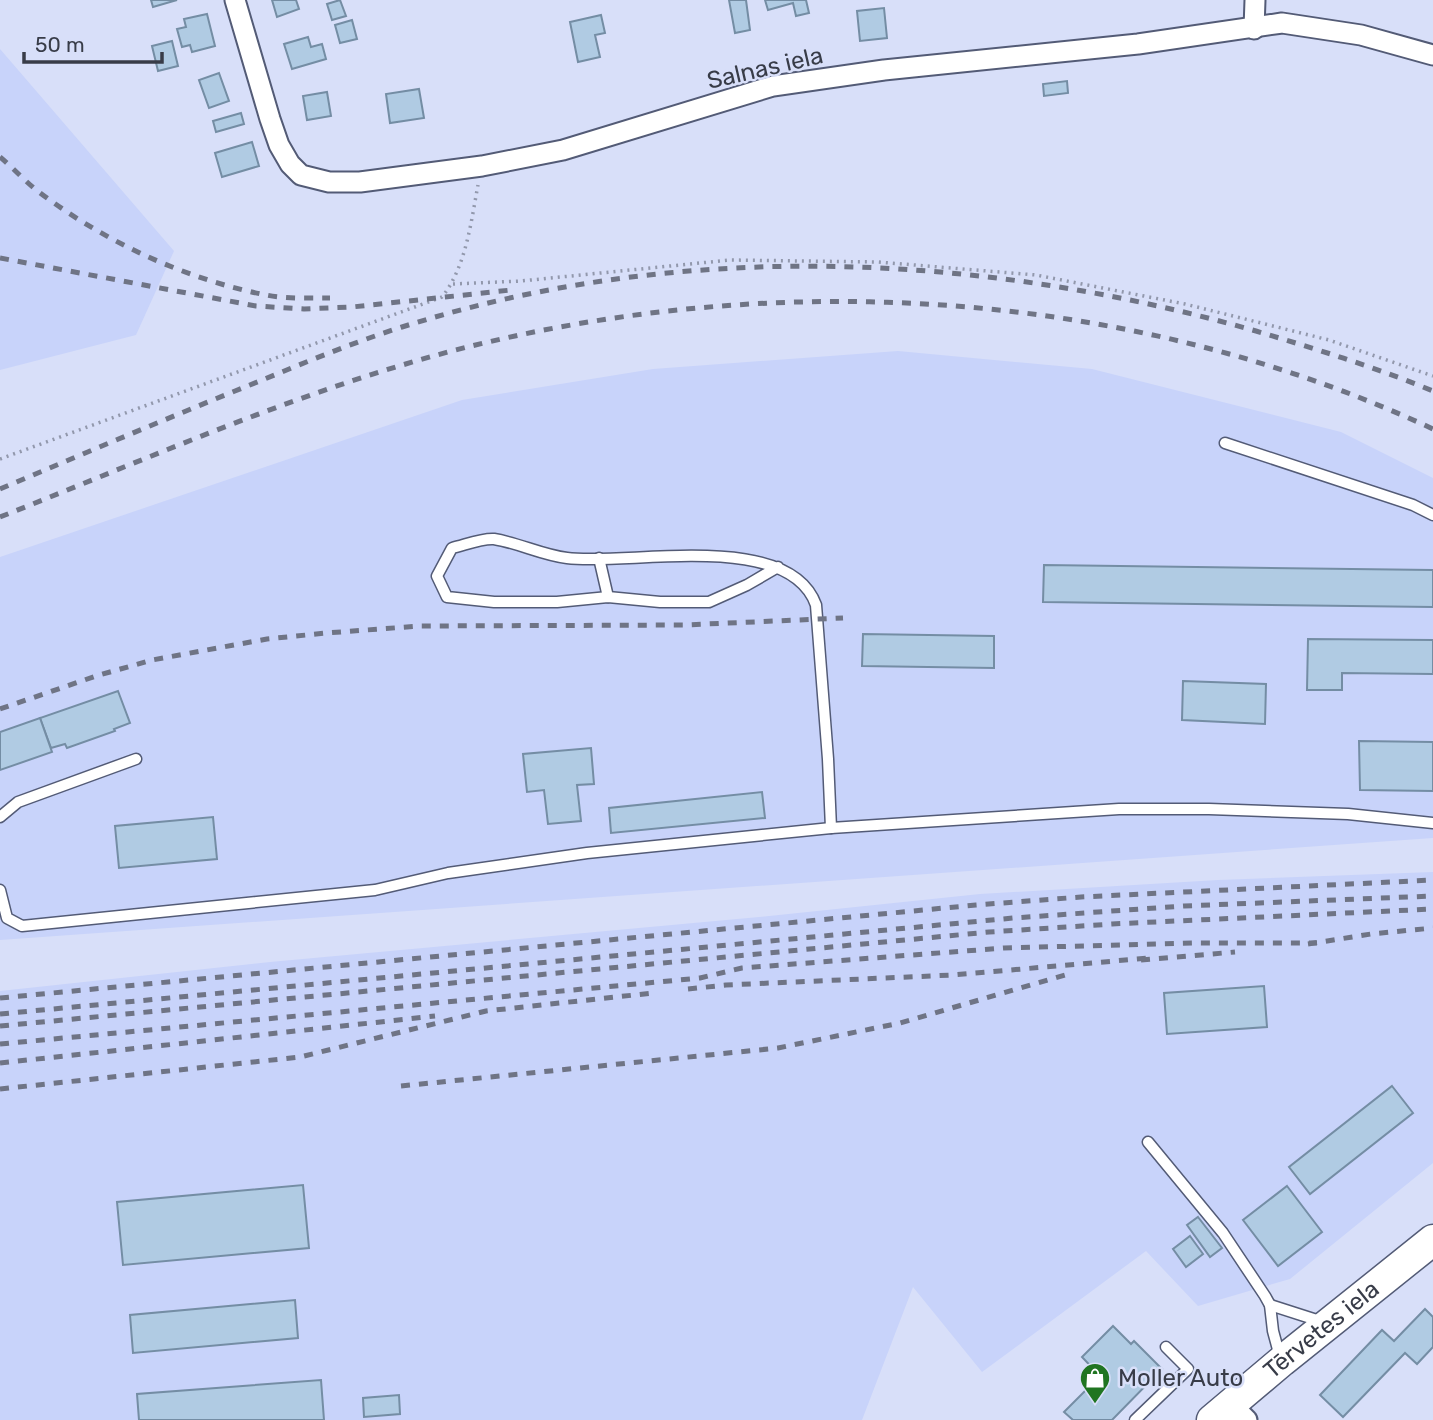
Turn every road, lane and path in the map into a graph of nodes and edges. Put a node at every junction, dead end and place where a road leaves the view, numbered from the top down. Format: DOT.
graph roads {
  1 [pos="235,0"];
  2 [pos="1255,0"];
  3 [pos="1254,29"];
  4 [pos="1433,55"];
  5 [pos="482,166"];
  6 [pos="453,284"];
  7 [pos="1433,376"];
  8 [pos="1225,443"];
  9 [pos="0,459"];
  10 [pos="1433,515"];
  11 [pos="599,558"];
  12 [pos="778,567"];
  13 [pos="608,597"];
  14 [pos="136,759"];
  15 [pos="0,817"];
  16 [pos="1433,823"];
  17 [pos="831,828"];
  18 [pos="0,890"];
  19 [pos="1148,1142"];
  20 [pos="1433,1240"];
  21 [pos="1270,1305"];
  22 [pos="1329,1324"];
  23 [pos="1166,1347"];
  24 [pos="1282,1361"];
  25 [pos="1230,1415"];
  26 [pos="1135,1420"];
  1 -- 5 [label="street, Salnas iela"];
  2 -- 3 [label="street"];
  3 -- 4 [label="street, Salnas iela"];
  3 -- 5 [label="street, Salnas iela"];
  5 -- 6 [label="path"];
  6 -- 7 [label="path"];
  6 -- 9 [label="path"];
  8 -- 10 [label="lane"];
  11 -- 12 [label="lane"];
  11 -- 13 [label="lane"];
  11 -- 13 [label="lane"];
  12 -- 13 [label="lane"];
  12 -- 17 [label="lane"];
  14 -- 15 [label="lane"];
  16 -- 17 [label="lane"];
  17 -- 18 [label="lane"];
  19 -- 21 [label="lane"];
  20 -- 22 [label="main road, Tērvetes iela"];
  21 -- 22 [label="lane"];
  21 -- 24 [label="lane"];
  22 -- 24 [label="main road, Tērvetes iela"];
  23 -- 26 [label="lane"];
  24 -- 25 [label="main road, Tērvetes iela"];
}
